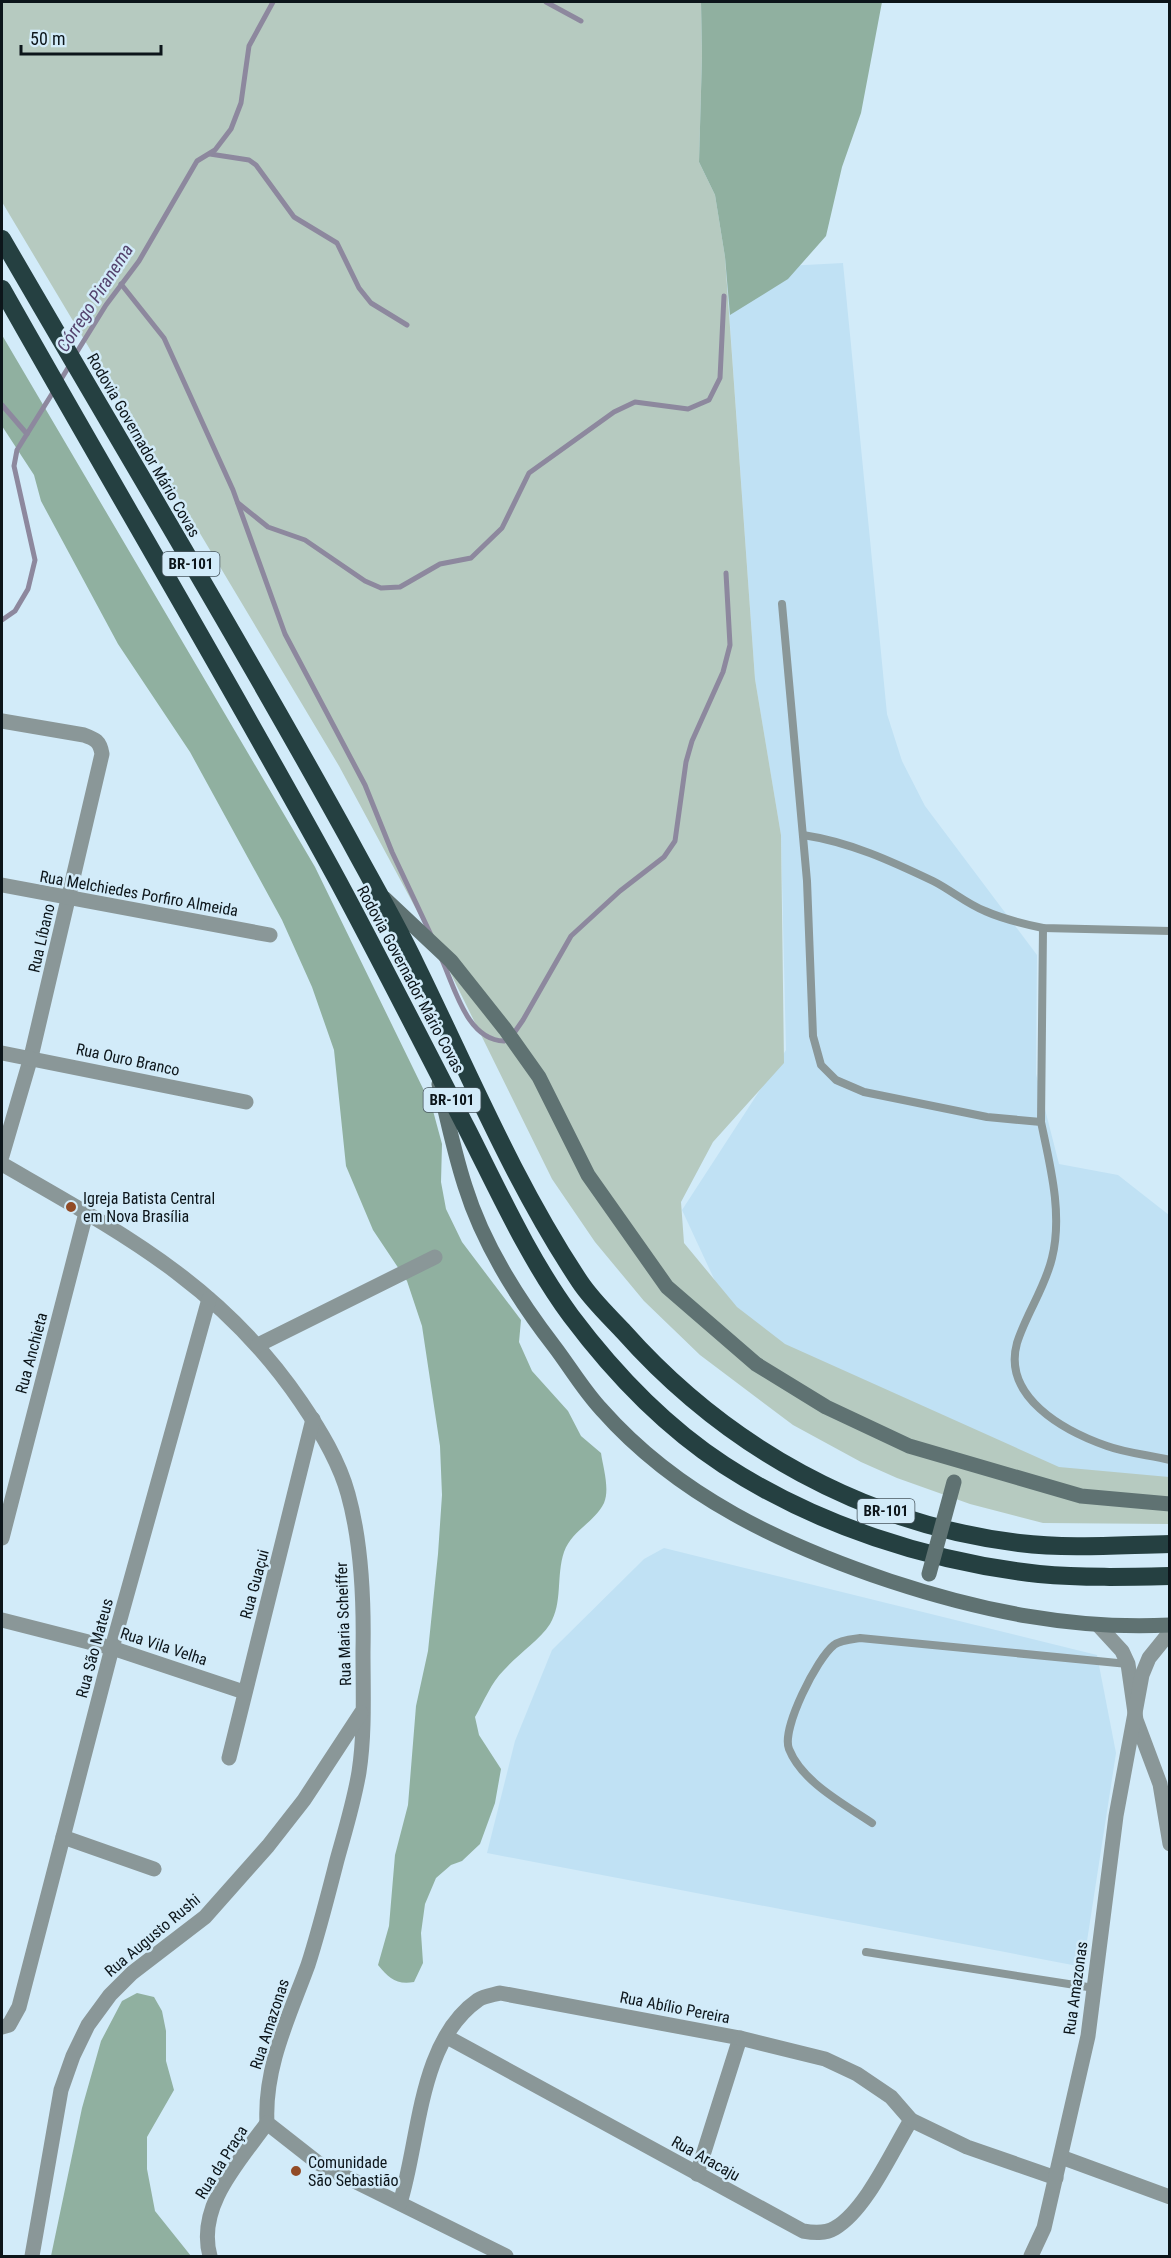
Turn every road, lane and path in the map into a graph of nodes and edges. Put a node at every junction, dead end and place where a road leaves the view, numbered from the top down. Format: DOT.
graph roads {
  1 [pos="2,239"];
  2 [pos="2,289"];
  3 [pos="782,604"];
  4 [pos="2,721"];
  5 [pos="803,835"];
  6 [pos="2,885"];
  7 [pos="377,891"];
  8 [pos="69,898"];
  9 [pos="1043,928"];
  10 [pos="1170,931"];
  11 [pos="270,935"];
  12 [pos="2,1053"];
  13 [pos="32,1057"];
  14 [pos="433,1063"];
  15 [pos="246,1102"];
  16 [pos="1041,1122"];
  17 [pos="2,1156"];
  18 [pos="2,1164"];
  19 [pos="86,1213"];
  20 [pos="435,1257"];
  21 [pos="209,1299"];
  22 [pos="258,1345"];
  23 [pos="313,1419"];
  24 [pos="1170,1460"];
  25 [pos="960,1462"];
  26 [pos="1170,1504"];
  27 [pos="2,1538"];
  28 [pos="1170,1544"];
  29 [pos="1170,1576"];
  30 [pos="924,1592"];
  31 [pos="2,1620"];
  32 [pos="1098,1625"];
  33 [pos="1170,1625"];
  34 [pos="1170,1632"];
  35 [pos="112,1648"];
  36 [pos="1128,1664"];
  37 [pos="244,1692"];
  38 [pos="362,1711"];
  39 [pos="1136,1720"];
  40 [pos="229,1758"];
  41 [pos="872,1823"];
  42 [pos="63,1837"];
  43 [pos="1169,1837"];
  44 [pos="154,1869"];
  45 [pos="332,1881"];
  46 [pos="866,1952"];
  47 [pos="1094,1988"];
  48 [pos="2,2027"];
  49 [pos="447,2037"];
  50 [pos="740,2038"];
  51 [pos="910,2120"];
  52 [pos="267,2123"];
  53 [pos="1061,2157"];
  54 [pos="697,2174"];
  55 [pos="1056,2178"];
  56 [pos="1170,2197"];
  57 [pos="400,2203"];
  58 [pos="32,2256"];
  59 [pos="210,2256"];
  60 [pos="506,2256"];
  61 [pos="1031,2256"];
  1 -- 7 [label="highway, Rodovia Governador Mário Covas / BR-101"];
  2 -- 14 [label="highway, Rodovia Governador Mário Covas / BR-101"];
  3 -- 5 [label="lane"];
  4 -- 8 [label="street, Rua Líbano"];
  5 -- 9 [label="lane"];
  5 -- 16 [label="lane"];
  6 -- 8 [label="street, Rua Melchiedes Porfiro Almeida"];
  7 -- 25 [label="street, Rodovia Governador Mário Covas"];
  7 -- 28 [label="highway, Rodovia Governador Mário Covas / BR-101"];
  8 -- 11 [label="street, Rua Melchiedes Porfiro Almeida"];
  8 -- 13 [label="street, Rua Líbano"];
  9 -- 10 [label="lane"];
  9 -- 16 [label="lane"];
  12 -- 13 [label="street, Rua Ouro Branco"];
  13 -- 15 [label="street, Rua Ouro Branco"];
  13 -- 17 [label="street, Rua Líbano"];
  14 -- 29 [label="highway, Rodovia Governador Mário Covas / BR-101"];
  14 -- 30 [label="street"];
  16 -- 24 [label="lane"];
  18 -- 19 [label="street, Rua Maria Scheiffer"];
  19 -- 21 [label="street, Rua Maria Scheiffer"];
  19 -- 27 [label="street, Rua Anchieta"];
  20 -- 22 [label="street"];
  21 -- 22 [label="street, Rua Maria Scheiffer"];
  21 -- 35 [label="street, Rua São Mateus"];
  22 -- 23 [label="street, Rua Maria Scheiffer"];
  23 -- 37 [label="street, Rua Guaçui"];
  23 -- 38 [label="street, Rua Maria Scheiffer"];
  25 -- 26 [label="street, Rodovia Governador Mário Covas"];
  25 -- 30 [label="street, bridge"];
  30 -- 32 [label="street"];
  31 -- 35 [label="street, Rua Vila Velha"];
  32 -- 33 [label="street"];
  32 -- 36 [label="street, Rua Amazonas"];
  34 -- 39 [label="street, Rua Amazonas"];
  35 -- 37 [label="street, Rua Vila Velha"];
  35 -- 42 [label="street, Rua São Mateus"];
  36 -- 39 [label="street, Rua Amazonas"];
  36 -- 41 [label="lane"];
  37 -- 40 [label="street, Rua Guaçui"];
  38 -- 45 [label="street, Rua Maria Scheiffer"];
  38 -- 58 [label="street, Rua Augusto Rushi"];
  39 -- 43 [label="street"];
  39 -- 47 [label="street, Rua Amazonas"];
  42 -- 44 [label="street"];
  42 -- 48 [label="street, Rua São Mateus"];
  45 -- 52 [label="street, Rua Amazonas"];
  46 -- 47 [label="lane"];
  47 -- 53 [label="street, Rua Amazonas"];
  49 -- 50 [label="street, Rua Abílio Pereira"];
  49 -- 54 [label="street, Rua Aracaju"];
  49 -- 57 [label="street, Rua Abílio Pereira"];
  50 -- 51 [label="street, Rua Abílio Pereira"];
  50 -- 54 [label="street"];
  51 -- 54 [label="street, Rua Aracaju"];
  51 -- 55 [label="street, Rua Abílio Pereira"];
  52 -- 57 [label="street"];
  52 -- 59 [label="street, Rua da Praça"];
  53 -- 55 [label="street, Rua Amazonas"];
  53 -- 56 [label="street"];
  55 -- 61 [label="street, Rua Amazonas"];
  57 -- 60 [label="street"];
}
